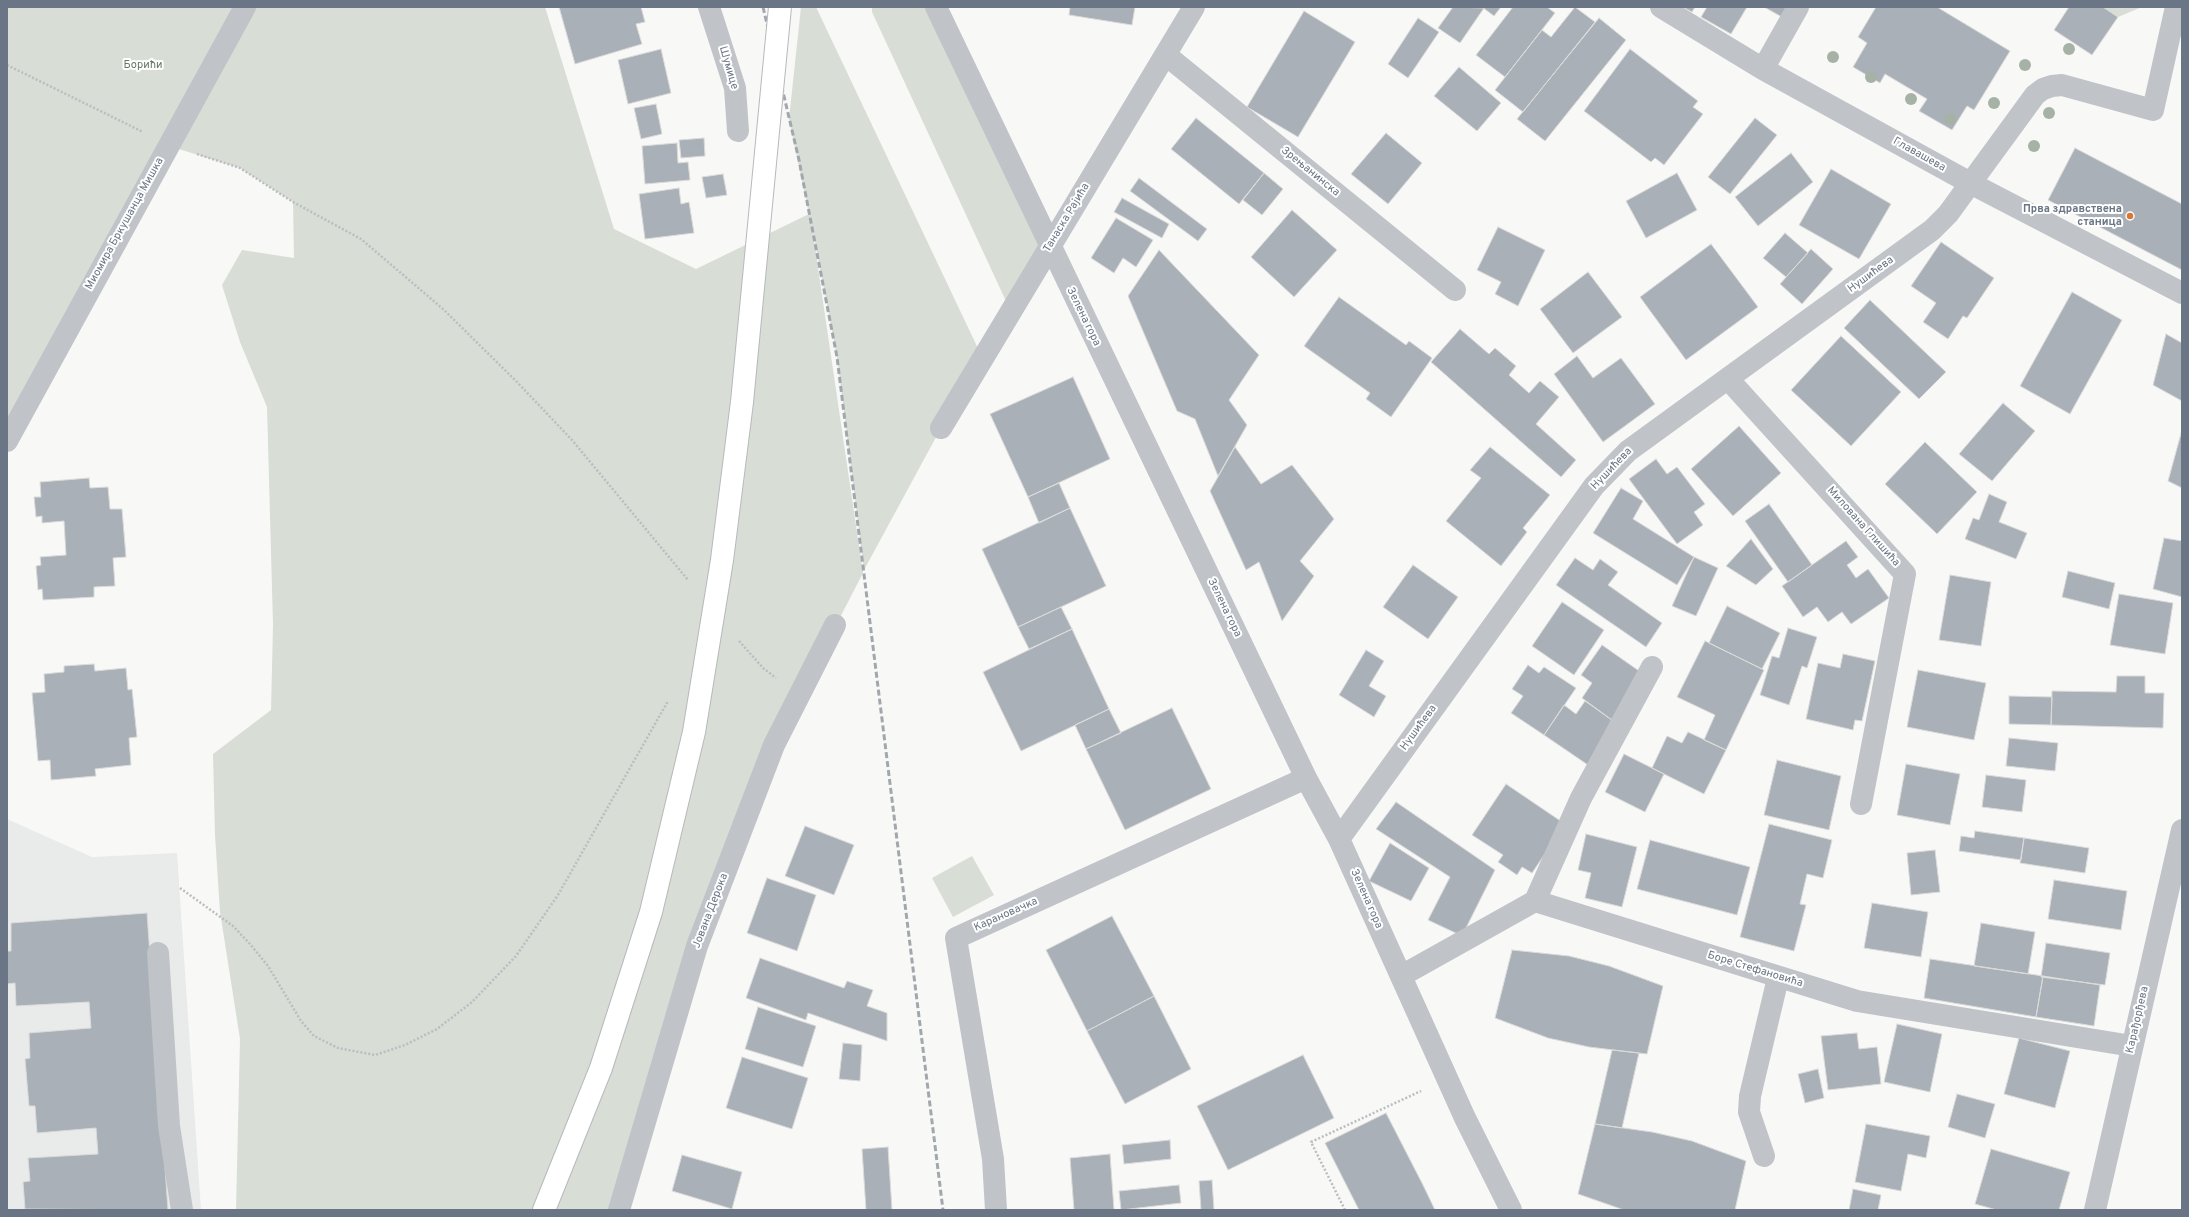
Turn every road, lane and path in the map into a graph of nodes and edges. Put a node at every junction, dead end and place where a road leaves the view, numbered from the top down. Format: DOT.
graph roads {
  1 [pos="246,7"];
  2 [pos="709,7"];
  3 [pos="780,7"];
  4 [pos="936,7"];
  5 [pos="1194,7"];
  6 [pos="1661,7"];
  7 [pos="1798,7"];
  8 [pos="2176,7"];
  9 [pos="1166,55"];
  10 [pos="7,65"];
  11 [pos="1763,69"];
  12 [pos="738,131"];
  13 [pos="169,145"];
  14 [pos="1972,184"];
  15 [pos="1050,247"];
  16 [pos="1455,290"];
  17 [pos="2182,293"];
  18 [pos="1728,379"];
  19 [pos="941,428"];
  20 [pos="7,441"];
  21 [pos="692,585"];
  22 [pos="835,625"];
  23 [pos="735,636"];
  24 [pos="1652,667"];
  25 [pos="801,693"];
  26 [pos="672,694"];
  27 [pos="1306,778"];
  28 [pos="1861,804"];
  29 [pos="2182,830"];
  30 [pos="1339,839"];
  31 [pos="180,888"];
  32 [pos="1535,901"];
  33 [pos="158,953"];
  34 [pos="1401,976"];
  35 [pos="1778,978"];
  36 [pos="2132,1046"];
  37 [pos="1447,1079"];
  38 [pos="1764,1156"];
  39 [pos="182,1210"];
  40 [pos="544,1210"];
  41 [pos="619,1210"];
  42 [pos="996,1210"];
  43 [pos="1345,1210"];
  44 [pos="1511,1210"];
  45 [pos="2095,1210"];
  1 -- 13 [label="street, Миомира Бркушанца Мишка"];
  2 -- 12 [label="street, Шумице"];
  3 -- 40 [label="main road, bridge"];
  4 -- 15 [label="street, Зелена гора"];
  5 -- 9 [label="street, Танаска Рајића"];
  6 -- 11 [label="street, Главашева"];
  7 -- 11 [label="street"];
  8 -- 14 [label="street, Нушићева"];
  9 -- 15 [label="street, Танаска Рајића"];
  9 -- 16 [label="street, Зрењанинска"];
  10 -- 13 [label="path"];
  11 -- 14 [label="street, Главашева"];
  13 -- 20 [label="street, Миомира Бркушанца Мишка"];
  13 -- 21 [label="path"];
  14 -- 17 [label="street, Главашева"];
  14 -- 18 [label="street, Нушићева"];
  15 -- 19 [label="street, Танаска Рајића"];
  15 -- 27 [label="street, Зелена гора"];
  18 -- 28 [label="street, Милована Глишића"];
  18 -- 30 [label="street, Нушићева"];
  22 -- 25 [label="street, Јована Дерока"];
  23 -- 25 [label="path"];
  24 -- 32 [label="street"];
  25 -- 41 [label="street, Јована Дерока"];
  26 -- 31 [label="path"];
  27 -- 30 [label="street, Зелена гора"];
  27 -- 42 [label="street, Карановачка"];
  29 -- 36 [label="street, Карађорђева"];
  30 -- 34 [label="street, Зелена гора"];
  32 -- 34 [label="street"];
  32 -- 35 [label="street, Боре Стефановића"];
  33 -- 39 [label="street"];
  34 -- 37 [label="street, Зелена гора"];
  35 -- 36 [label="street, Боре Стефановића"];
  35 -- 38 [label="street"];
  36 -- 45 [label="street, Карађорђева"];
  37 -- 43 [label="path"];
  37 -- 44 [label="street, Зелена гора"];
}
